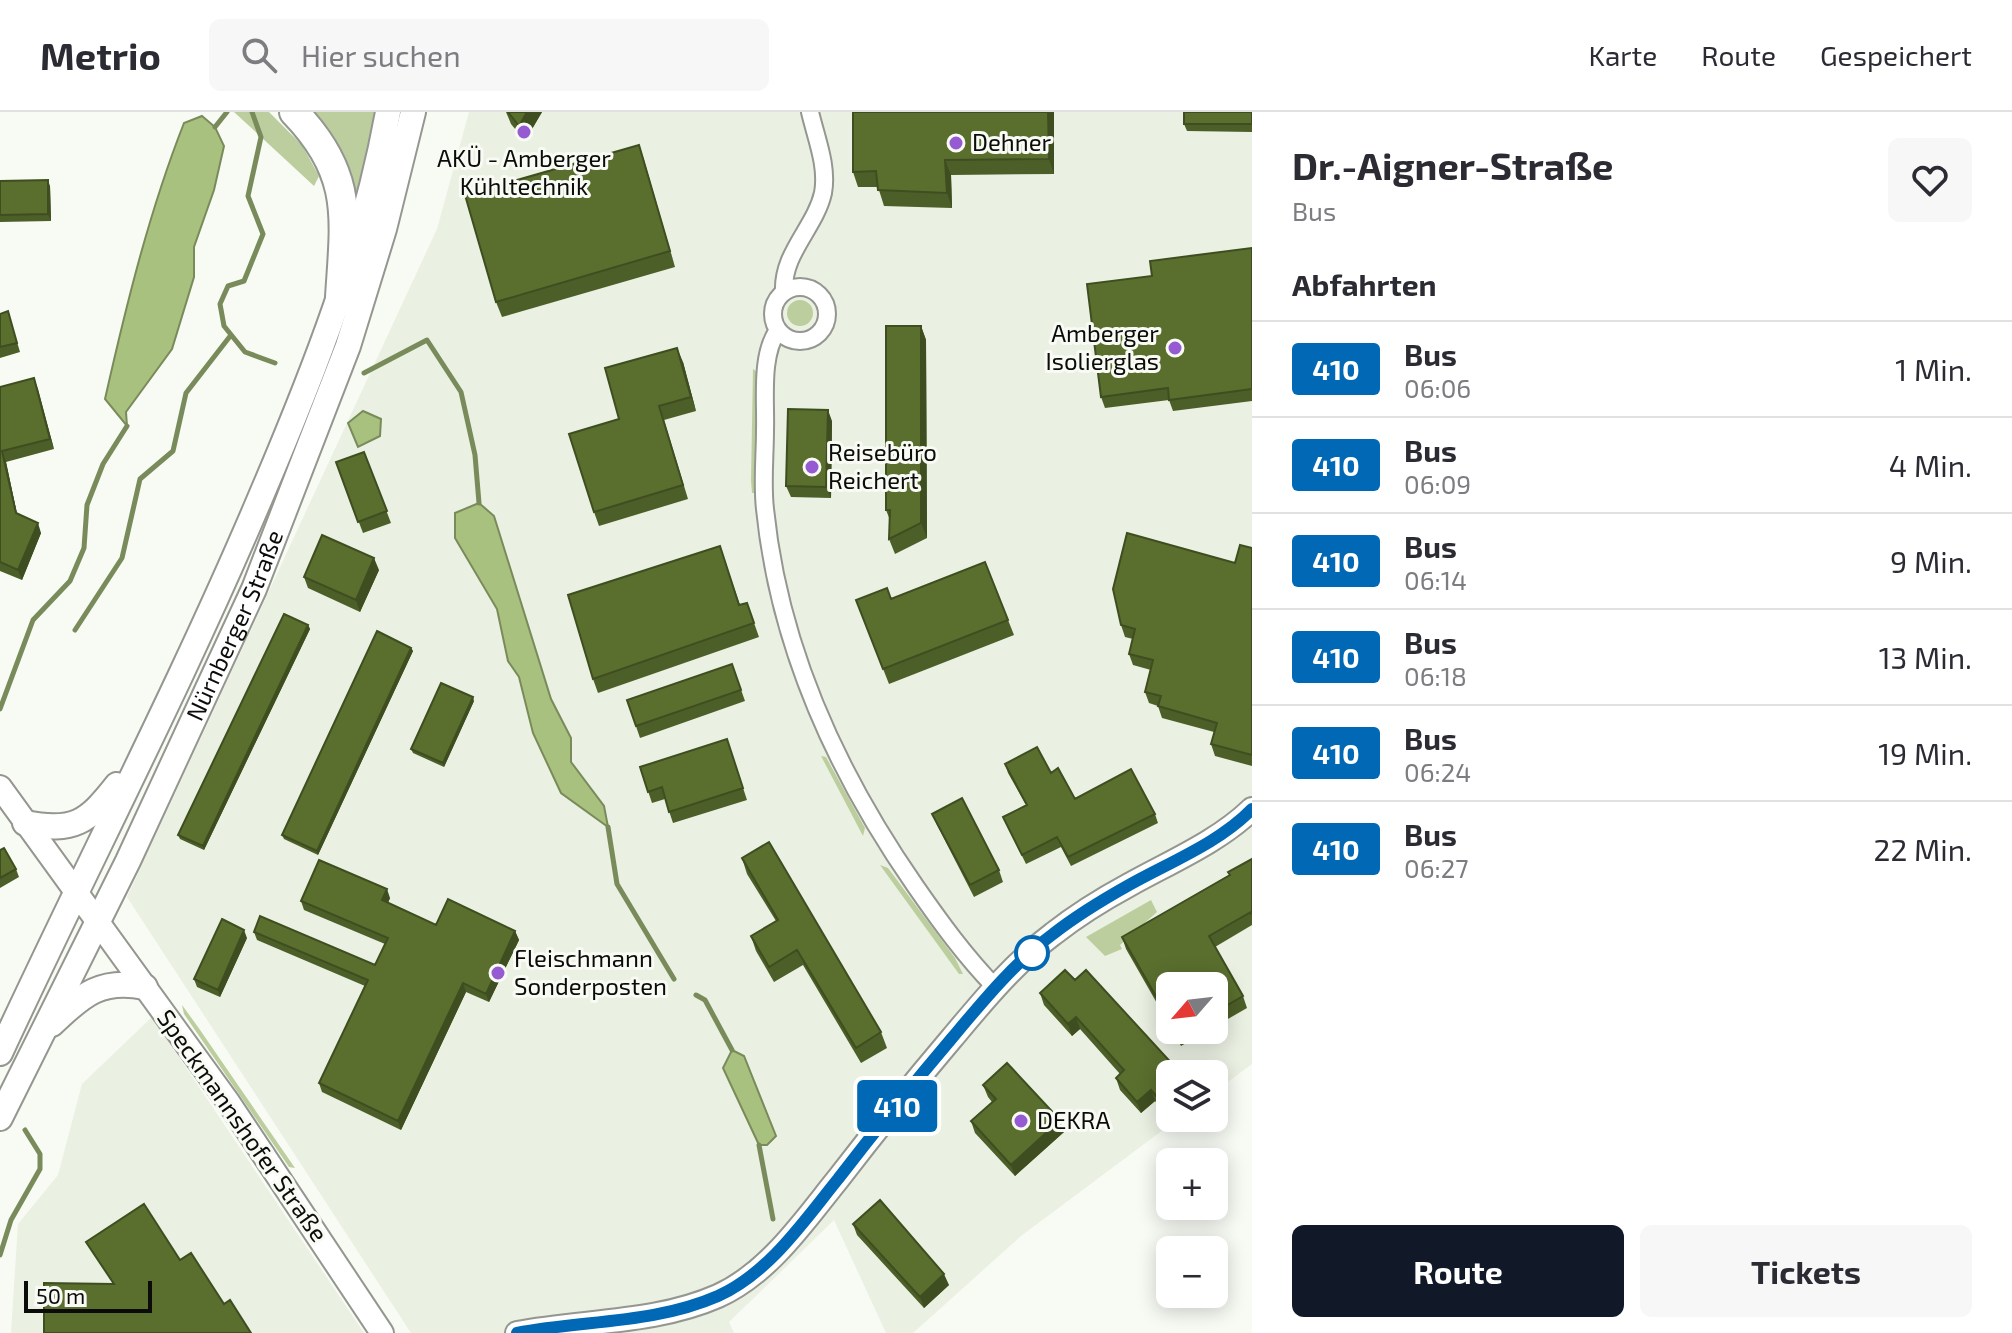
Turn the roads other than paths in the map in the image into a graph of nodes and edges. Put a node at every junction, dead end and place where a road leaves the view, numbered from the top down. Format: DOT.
graph roads {
  1 [pos="294,112"];
  2 [pos="388,112"];
  3 [pos="413,112"];
  4 [pos="810,112"];
  5 [pos="784,292"];
  6 [pos="340,297"];
  7 [pos="778,330"];
  8 [pos="152,738"];
  9 [pos="0,787"];
  10 [pos="1252,809"];
  11 [pos="25,823"];
  12 [pos="75,891"];
  13 [pos="98,922"];
  14 [pos="145,987"];
  15 [pos="995,987"];
  16 [pos="42,1034"];
  17 [pos="0,1053"];
  18 [pos="0,1118"];
  19 [pos="382,1333"];
  20 [pos="517,1333"];
  1 -- 6 [label="highway"];
  2 -- 6 [label="main road, Nürnberger Straße"];
  3 -- 13 [label="main road, Nürnberger Straße"];
  4 -- 5 [label="street"];
  5 -- 7 [label="street"];
  5 -- 7 [label="street"];
  6 -- 8 [label="main road, Nürnberger Straße"];
  7 -- 15 [label="street"];
  8 -- 11 [label="main road"];
  8 -- 12 [label="main road, Nürnberger Straße"];
  9 -- 11 [label="street, Speckmannshofer Straße"];
  10 -- 15 [label="street"];
  11 -- 12 [label="street, Speckmannshofer Straße"];
  12 -- 13 [label="street, Speckmannshofer Straße"];
  12 -- 17 [label="main road, Nürnberger Straße"];
  13 -- 14 [label="street, Speckmannshofer Straße"];
  13 -- 16 [label="main road, Nürnberger Straße"];
  14 -- 16 [label="main road"];
  14 -- 19 [label="street, Speckmannshofer Straße"];
  15 -- 20 [label="street"];
  16 -- 18 [label="main road, Nürnberger Straße"];
}
